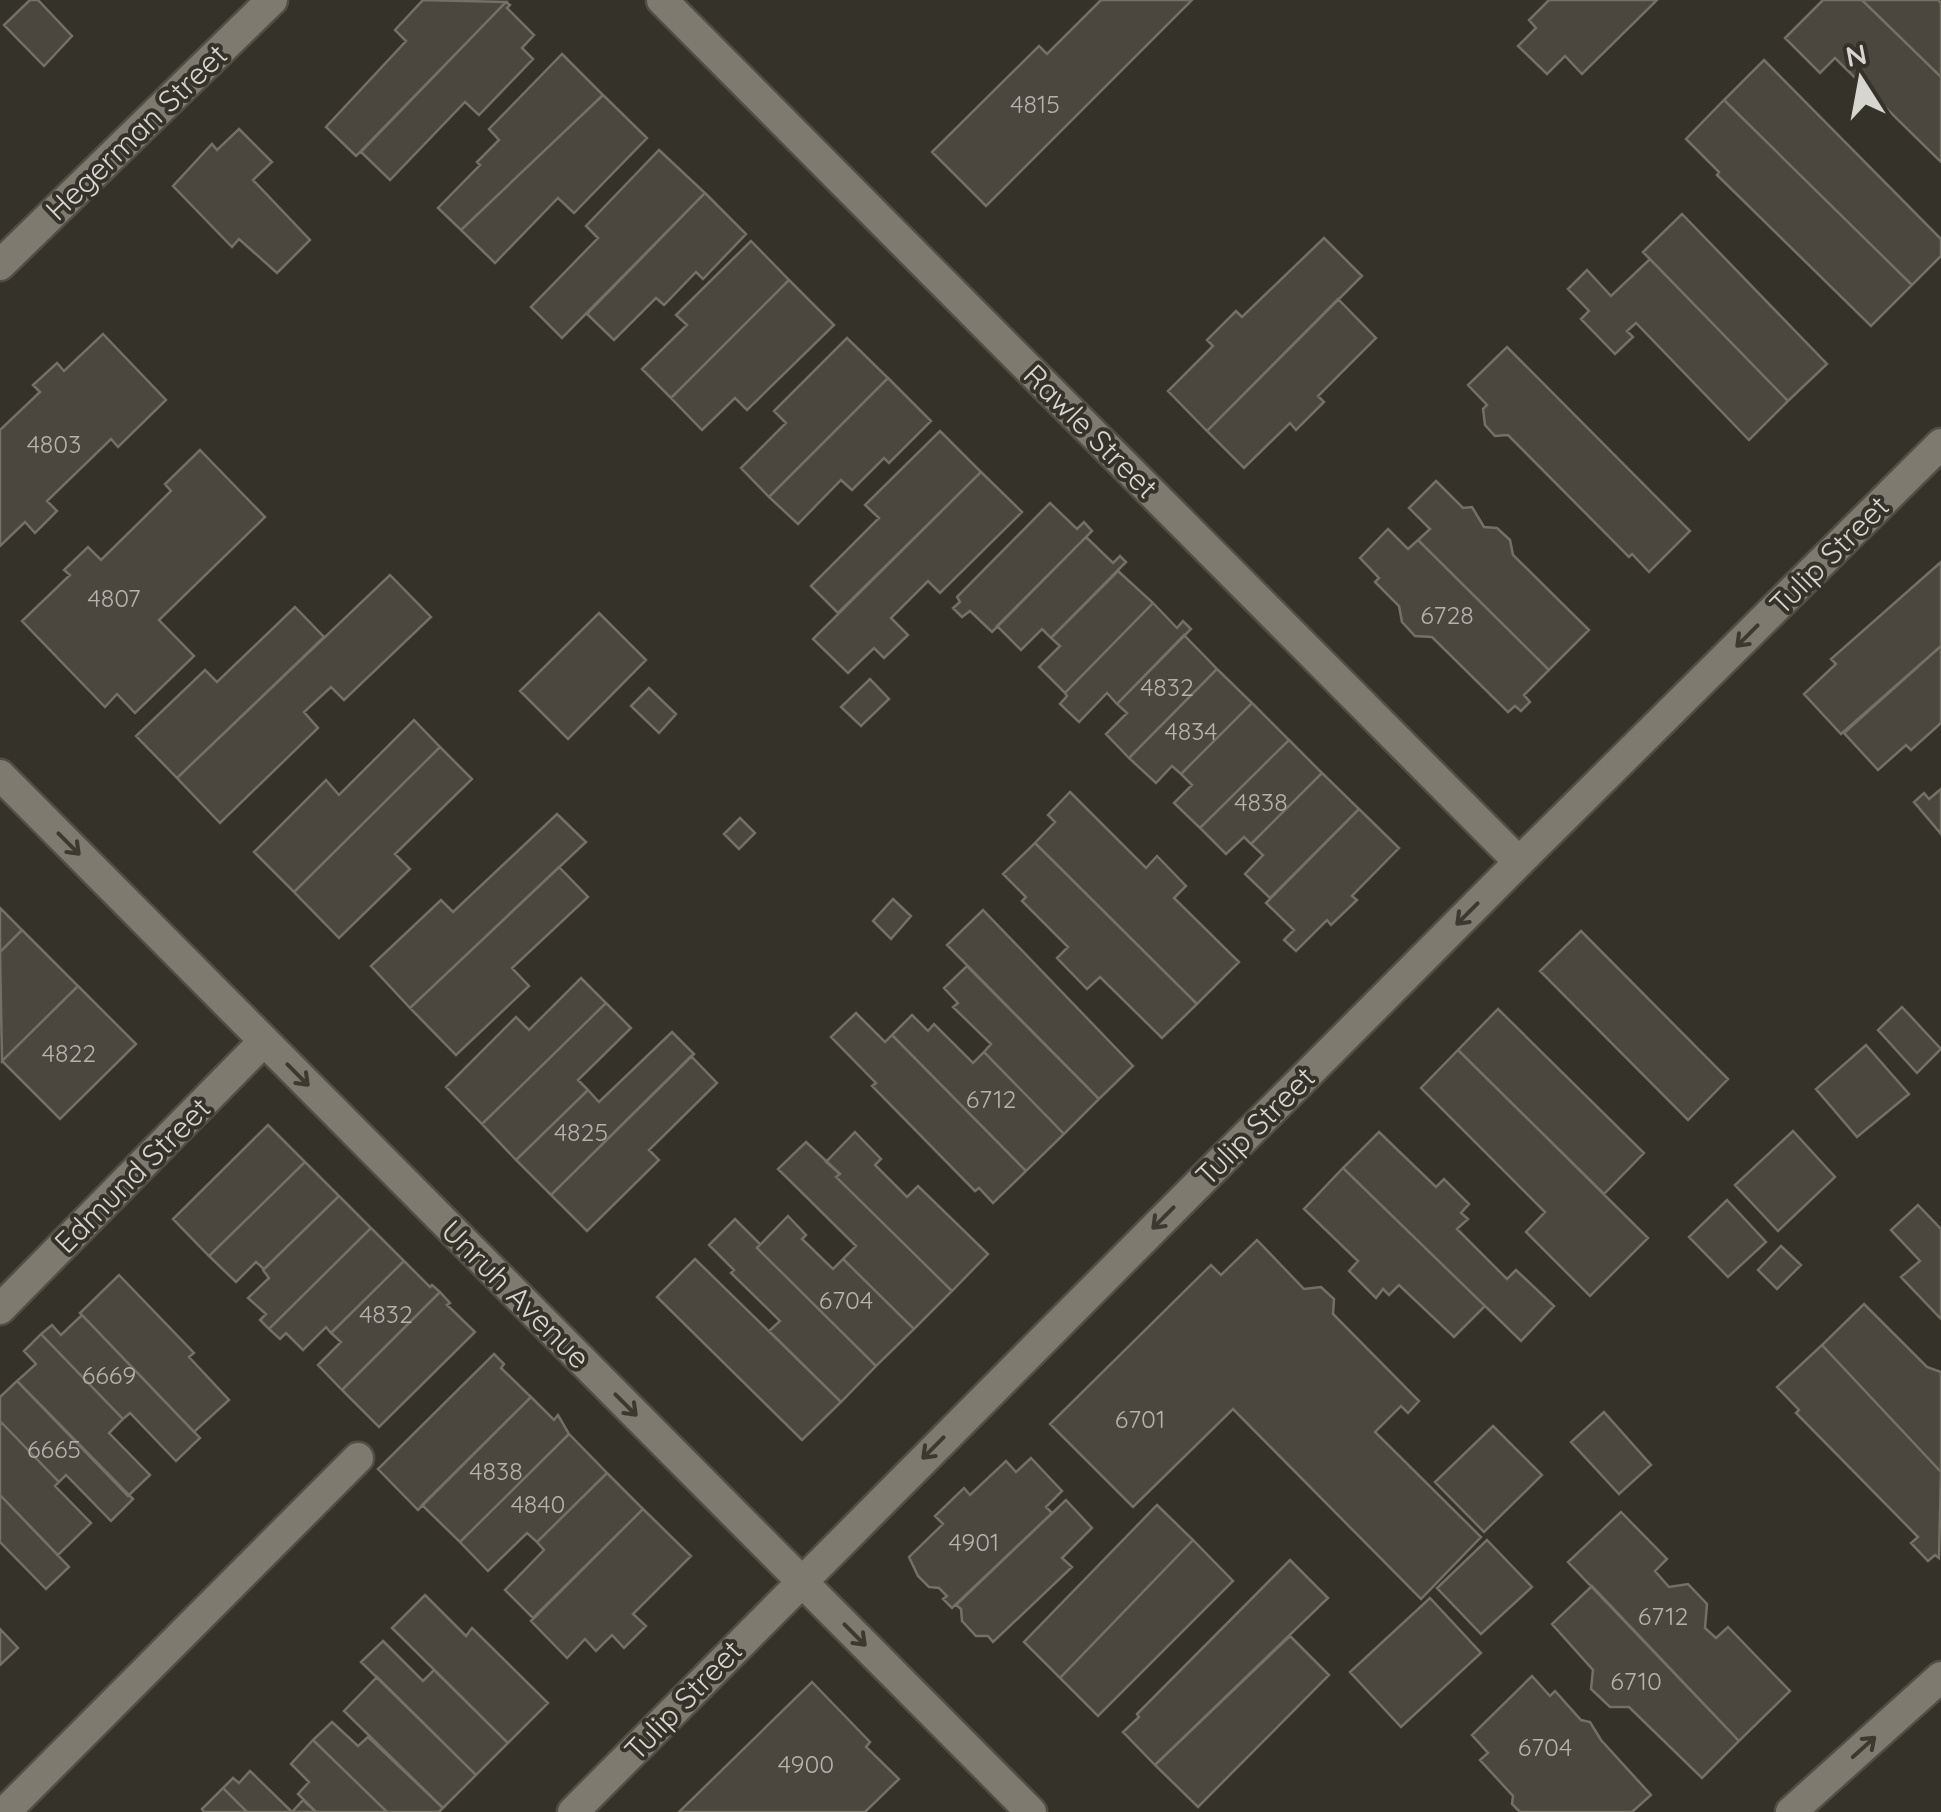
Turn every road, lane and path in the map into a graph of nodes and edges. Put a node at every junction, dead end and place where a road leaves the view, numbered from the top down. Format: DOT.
graph roads {
  1 [pos="272,0"];
  2 [pos="662,0"];
  3 [pos="0,265"];
  4 [pos="1941,444"];
  5 [pos="0,775"];
  6 [pos="1519,862"];
  7 [pos="264,1041"];
  8 [pos="0,1309"];
  9 [pos="358,1458"];
  10 [pos="801,1580"];
  11 [pos="1941,1677"];
  12 [pos="5,1812"];
  13 [pos="573,1812"];
  14 [pos="1031,1812"];
  15 [pos="1791,1812"];
  1 -- 3 [label="street, Hegerman Street"];
  2 -- 6 [label="street, Rawle Street"];
  4 -- 6 [label="street, Tulip Street, one-way"];
  5 -- 7 [label="street, Unruh Avenue, one-way"];
  6 -- 10 [label="street, Tulip Street, one-way"];
  7 -- 8 [label="street, Edmund Street"];
  7 -- 10 [label="street, Unruh Avenue, one-way"];
  9 -- 12 [label="street"];
  10 -- 13 [label="street, Tulip Street"];
  10 -- 14 [label="street, Unruh Avenue, one-way"];
  15 -- 11 [label="street, one-way"];
}
